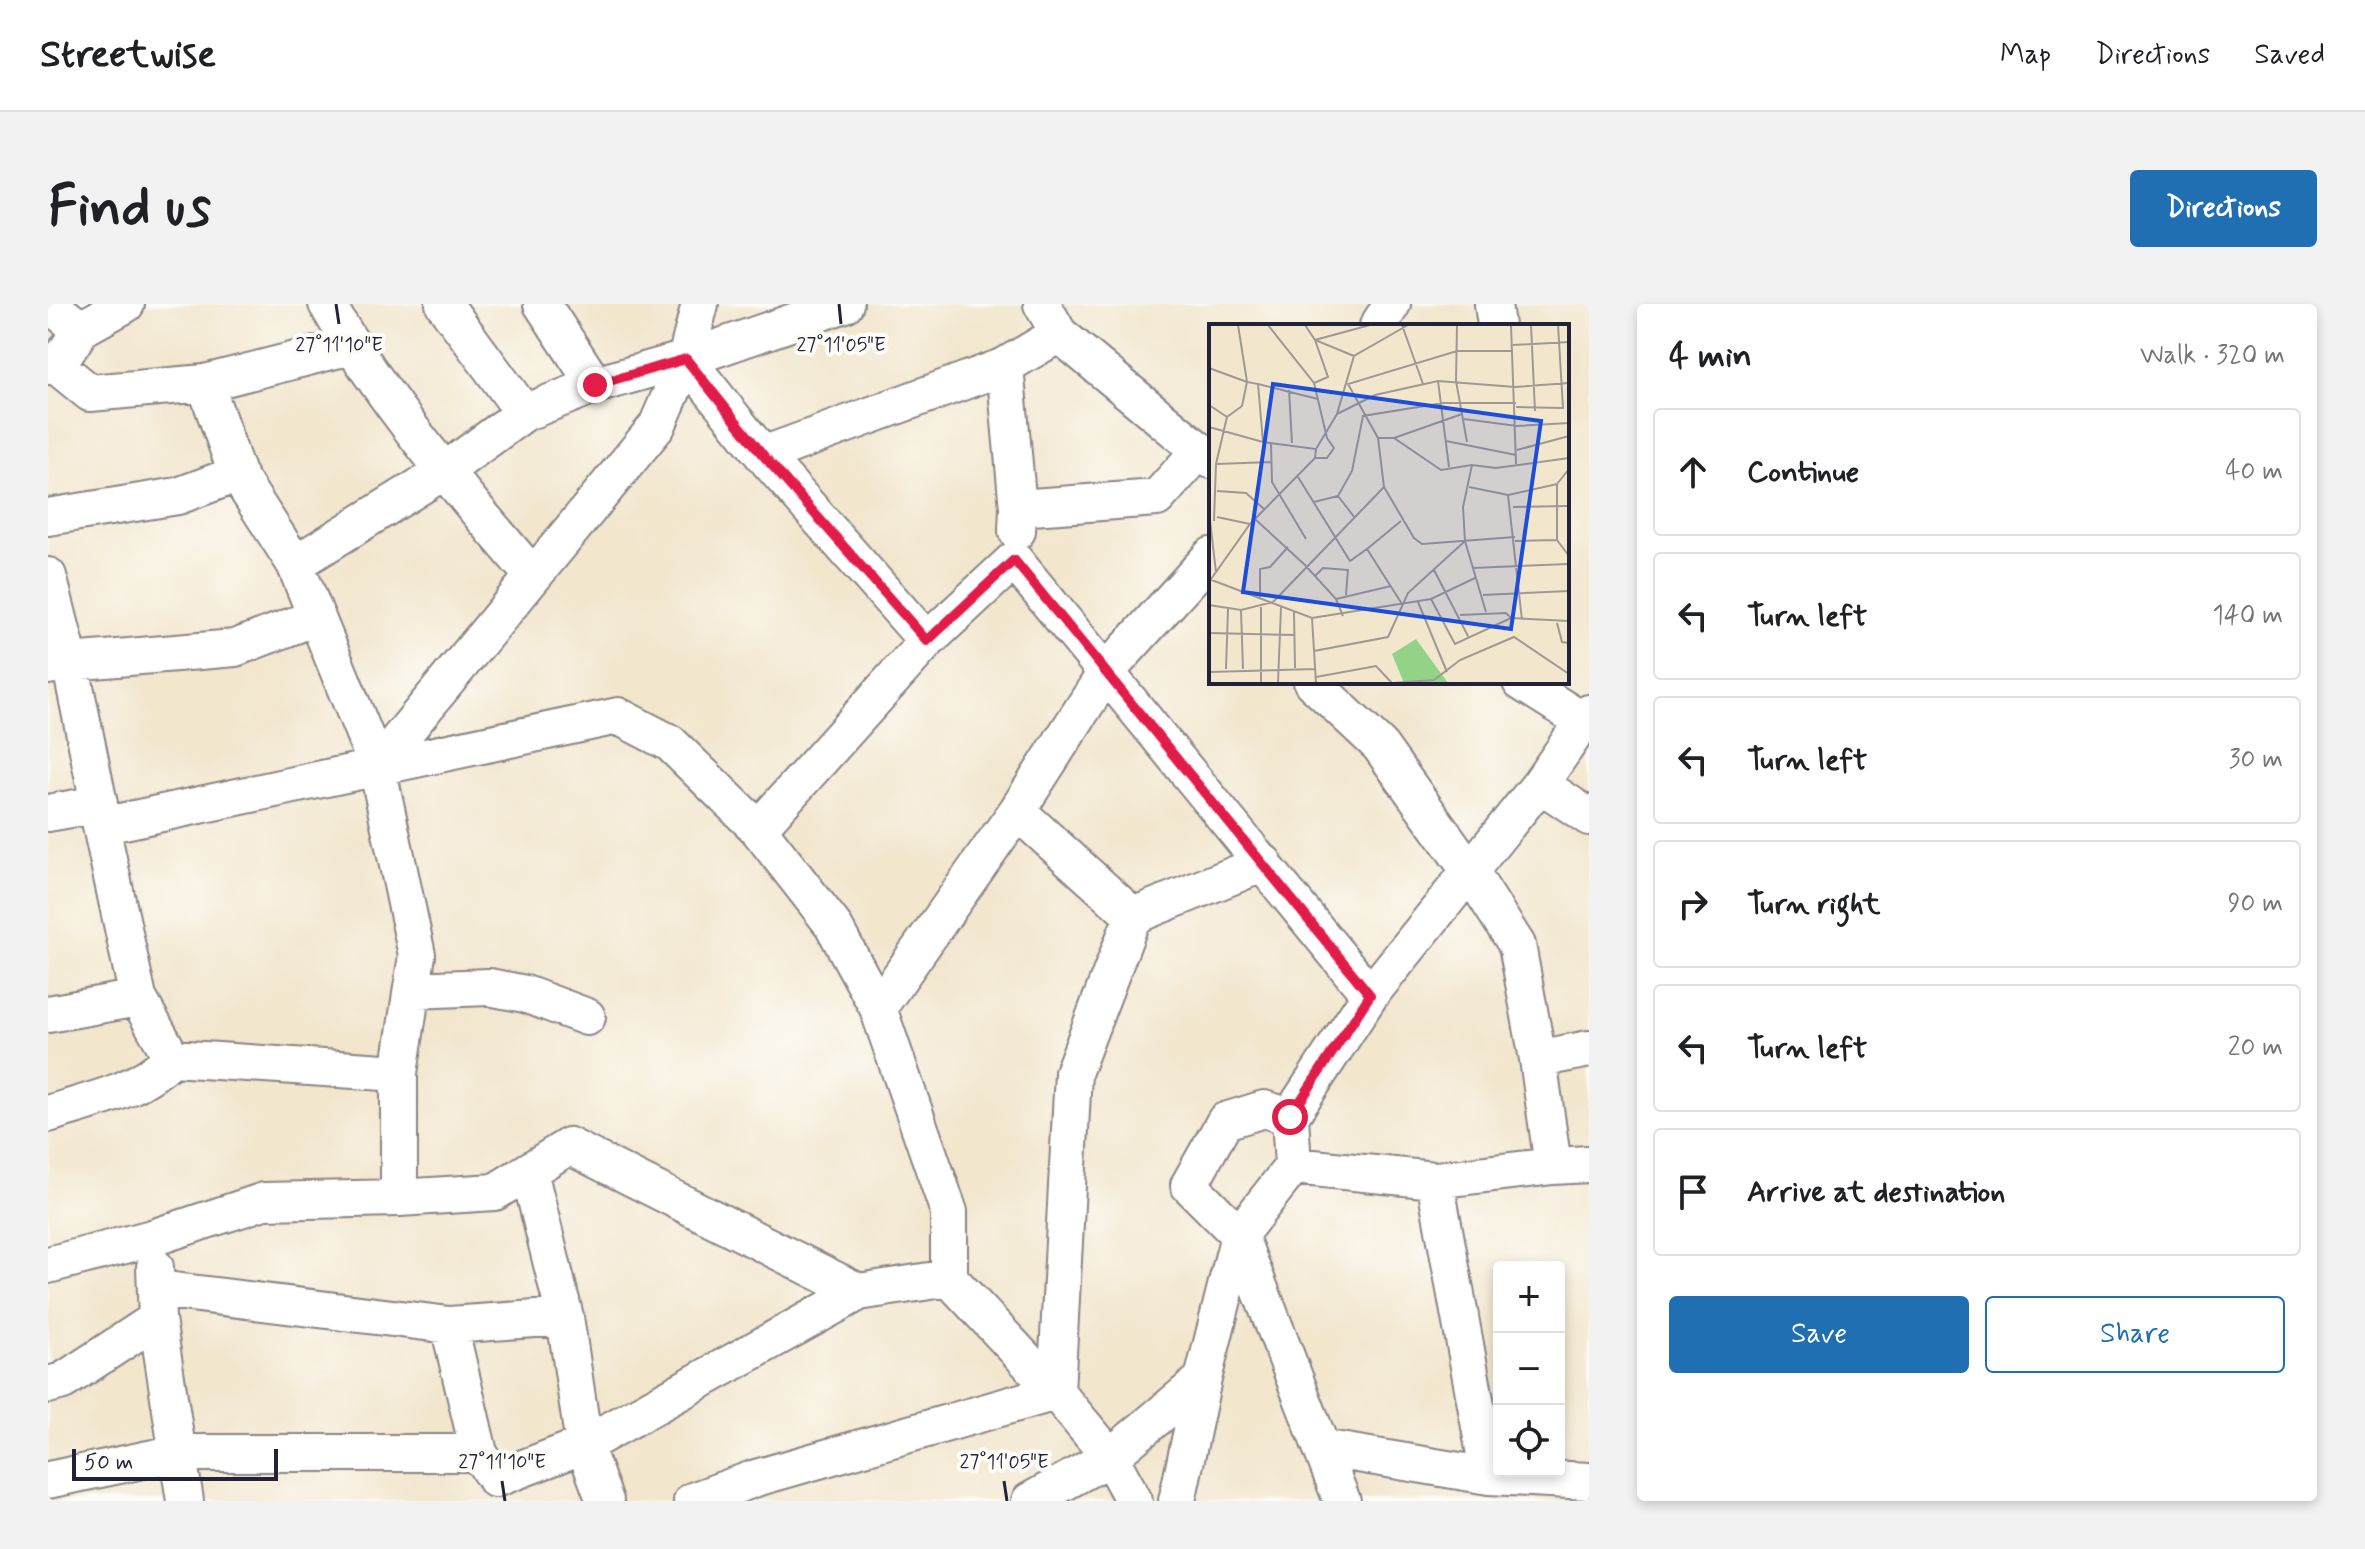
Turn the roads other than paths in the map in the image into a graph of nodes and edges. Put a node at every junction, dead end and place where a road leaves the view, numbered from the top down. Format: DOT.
graph roads {
  1 [pos="48,304"];
  2 [pos="126,304"];
  3 [pos="327,304"];
  4 [pos="444,304"];
  5 [pos="542,304"];
  6 [pos="700,304"];
  7 [pos="845,304"];
  8 [pos="1392,304"];
  9 [pos="1493,304"];
  10 [pos="1050,319"];
  11 [pos="1379,324"];
  12 [pos="1496,324"];
  13 [pos="81,329"];
  14 [pos="351,346"];
  15 [pos="686,359"];
  16 [pos="52,366"];
  17 [pos="1005,366"];
  18 [pos="205,383"];
  19 [pos="595,385"];
  20 [pos="524,413"];
  21 [pos="763,455"];
  22 [pos="1205,455"];
  23 [pos="443,472"];
  24 [pos="237,474"];
  25 [pos="1018,508"];
  26 [pos="48,517"];
  27 [pos="1209,558"];
  28 [pos="1014,560"];
  29 [pos="295,564"];
  30 [pos="48,576"];
  31 [pos="533,576"];
  32 [pos="316,617"];
  33 [pos="927,641"];
  34 [pos="59,664"];
  35 [pos="1107,671"];
  36 [pos="1314,684"];
  37 [pos="1525,684"];
  38 [pos="1586,717"];
  39 [pos="377,766"];
  40 [pos="1540,784"];
  41 [pos="1017,811"];
  42 [pos="48,813"];
  43 [pos="100,815"];
  44 [pos="1589,817"];
  45 [pos="758,829"];
  46 [pos="1264,863"];
  47 [pos="1469,870"];
  48 [pos="1133,916"];
  49 [pos="412,990"];
  50 [pos="1370,995"];
  51 [pos="138,998"];
  52 [pos="878,1008"];
  53 [pos="48,1014"];
  54 [pos="587,1017"];
  55 [pos="1589,1049"];
  56 [pos="172,1058"];
  57 [pos="1538,1059"];
  58 [pos="399,1073"];
  59 [pos="48,1114"];
  60 [pos="1290,1117"];
  61 [pos="1589,1164"];
  62 [pos="1293,1166"];
  63 [pos="1553,1166"];
  64 [pos="529,1171"];
  65 [pos="1435,1180"];
  66 [pos="399,1198"];
  67 [pos="1239,1235"];
  68 [pos="152,1238"];
  69 [pos="48,1265"];
  70 [pos="949,1278"];
  71 [pos="859,1292"];
  72 [pos="157,1304"];
  73 [pos="565,1317"];
  74 [pos="449,1325"];
  75 [pos="1203,1379"];
  76 [pos="48,1385"];
  77 [pos="1056,1392"];
  78 [pos="584,1445"];
  79 [pos="1322,1448"];
  80 [pos="177,1453"];
  81 [pos="1110,1457"];
  82 [pos="1489,1476"];
  83 [pos="493,1478"];
  84 [pos="48,1480"];
  85 [pos="1589,1481"];
  86 [pos="185,1501"];
  87 [pos="605,1501"];
  88 [pos="692,1501"];
  89 [pos="1030,1501"];
  90 [pos="1134,1501"];
  91 [pos="1177,1501"];
  92 [pos="1342,1501"];
  1 -- 13 [label="street"];
  2 -- 13 [label="street"];
  3 -- 14 [label="street"];
  4 -- 20 [label="street"];
  5 -- 19 [label="street"];
  6 -- 15 [label="street"];
  7 -- 15 [label="street"];
  8 -- 11 [label="street"];
  9 -- 12 [label="street"];
  10 -- 17 [label="street"];
  10 -- 22 [label="street"];
  13 -- 16 [label="street"];
  14 -- 18 [label="street"];
  14 -- 23 [label="street"];
  15 -- 19 [label="street"];
  15 -- 21 [label="street"];
  15 -- 31 [label="street"];
  16 -- 18 [label="street"];
  17 -- 21 [label="street"];
  17 -- 25 [label="street"];
  18 -- 24 [label="street"];
  19 -- 20 [label="street"];
  20 -- 23 [label="street"];
  21 -- 33 [label="street"];
  22 -- 25 [label="street"];
  23 -- 29 [label="street"];
  23 -- 31 [label="street"];
  24 -- 26 [label="street"];
  24 -- 29 [label="street"];
  25 -- 28 [label="street"];
  27 -- 35 [label="street"];
  28 -- 33 [label="street"];
  28 -- 35 [label="street"];
  29 -- 32 [label="street"];
  30 -- 34 [label="street"];
  31 -- 39 [label="street"];
  32 -- 34 [label="street"];
  32 -- 39 [label="street"];
  33 -- 45 [label="street"];
  34 -- 43 [label="street"];
  35 -- 41 [label="street"];
  35 -- 46 [label="street"];
  36 -- 47 [label="street"];
  37 -- 38 [label="street"];
  38 -- 40 [label="street"];
  39 -- 43 [label="street"];
  39 -- 45 [label="street"];
  39 -- 49 [label="street"];
  40 -- 44 [label="street"];
  40 -- 47 [label="street"];
  41 -- 48 [label="street"];
  41 -- 52 [label="street"];
  42 -- 43 [label="street"];
  43 -- 51 [label="street"];
  45 -- 52 [label="street"];
  46 -- 48 [label="street"];
  46 -- 50 [label="street"];
  47 -- 50 [label="street"];
  47 -- 57 [label="street"];
  48 -- 77 [label="street"];
  49 -- 54 [label="street"];
  49 -- 58 [label="street"];
  50 -- 60 [label="street"];
  51 -- 53 [label="street"];
  51 -- 56 [label="street"];
  52 -- 70 [label="street"];
  55 -- 57 [label="street"];
  56 -- 58 [label="street"];
  56 -- 59 [label="street"];
  57 -- 63 [label="street"];
  58 -- 66 [label="street"];
  60 -- 62 [label="street"];
  60 -- 67 [label="street"];
  61 -- 63 [label="street"];
  62 -- 65 [label="street"];
  62 -- 67 [label="street"];
  63 -- 65 [label="street"];
  64 -- 66 [label="street"];
  64 -- 71 [label="street"];
  64 -- 73 [label="street"];
  65 -- 82 [label="street"];
  66 -- 68 [label="street"];
  67 -- 75 [label="street"];
  67 -- 79 [label="street"];
  68 -- 69 [label="street"];
  68 -- 72 [label="street"];
  70 -- 71 [label="street"];
  70 -- 77 [label="street"];
  71 -- 78 [label="street"];
  72 -- 74 [label="street"];
  72 -- 76 [label="street"];
  72 -- 80 [label="street"];
  73 -- 74 [label="street"];
  73 -- 78 [label="street"];
  74 -- 83 [label="street"];
  75 -- 81 [label="street"];
  75 -- 91 [label="street"];
  77 -- 81 [label="street"];
  77 -- 88 [label="street"];
  78 -- 83 [label="street"];
  78 -- 87 [label="street"];
  79 -- 82 [label="street"];
  79 -- 92 [label="street"];
  80 -- 83 [label="street"];
  80 -- 84 [label="street"];
  80 -- 86 [label="street"];
  81 -- 89 [label="street"];
  81 -- 90 [label="street"];
  82 -- 85 [label="street"];
}
